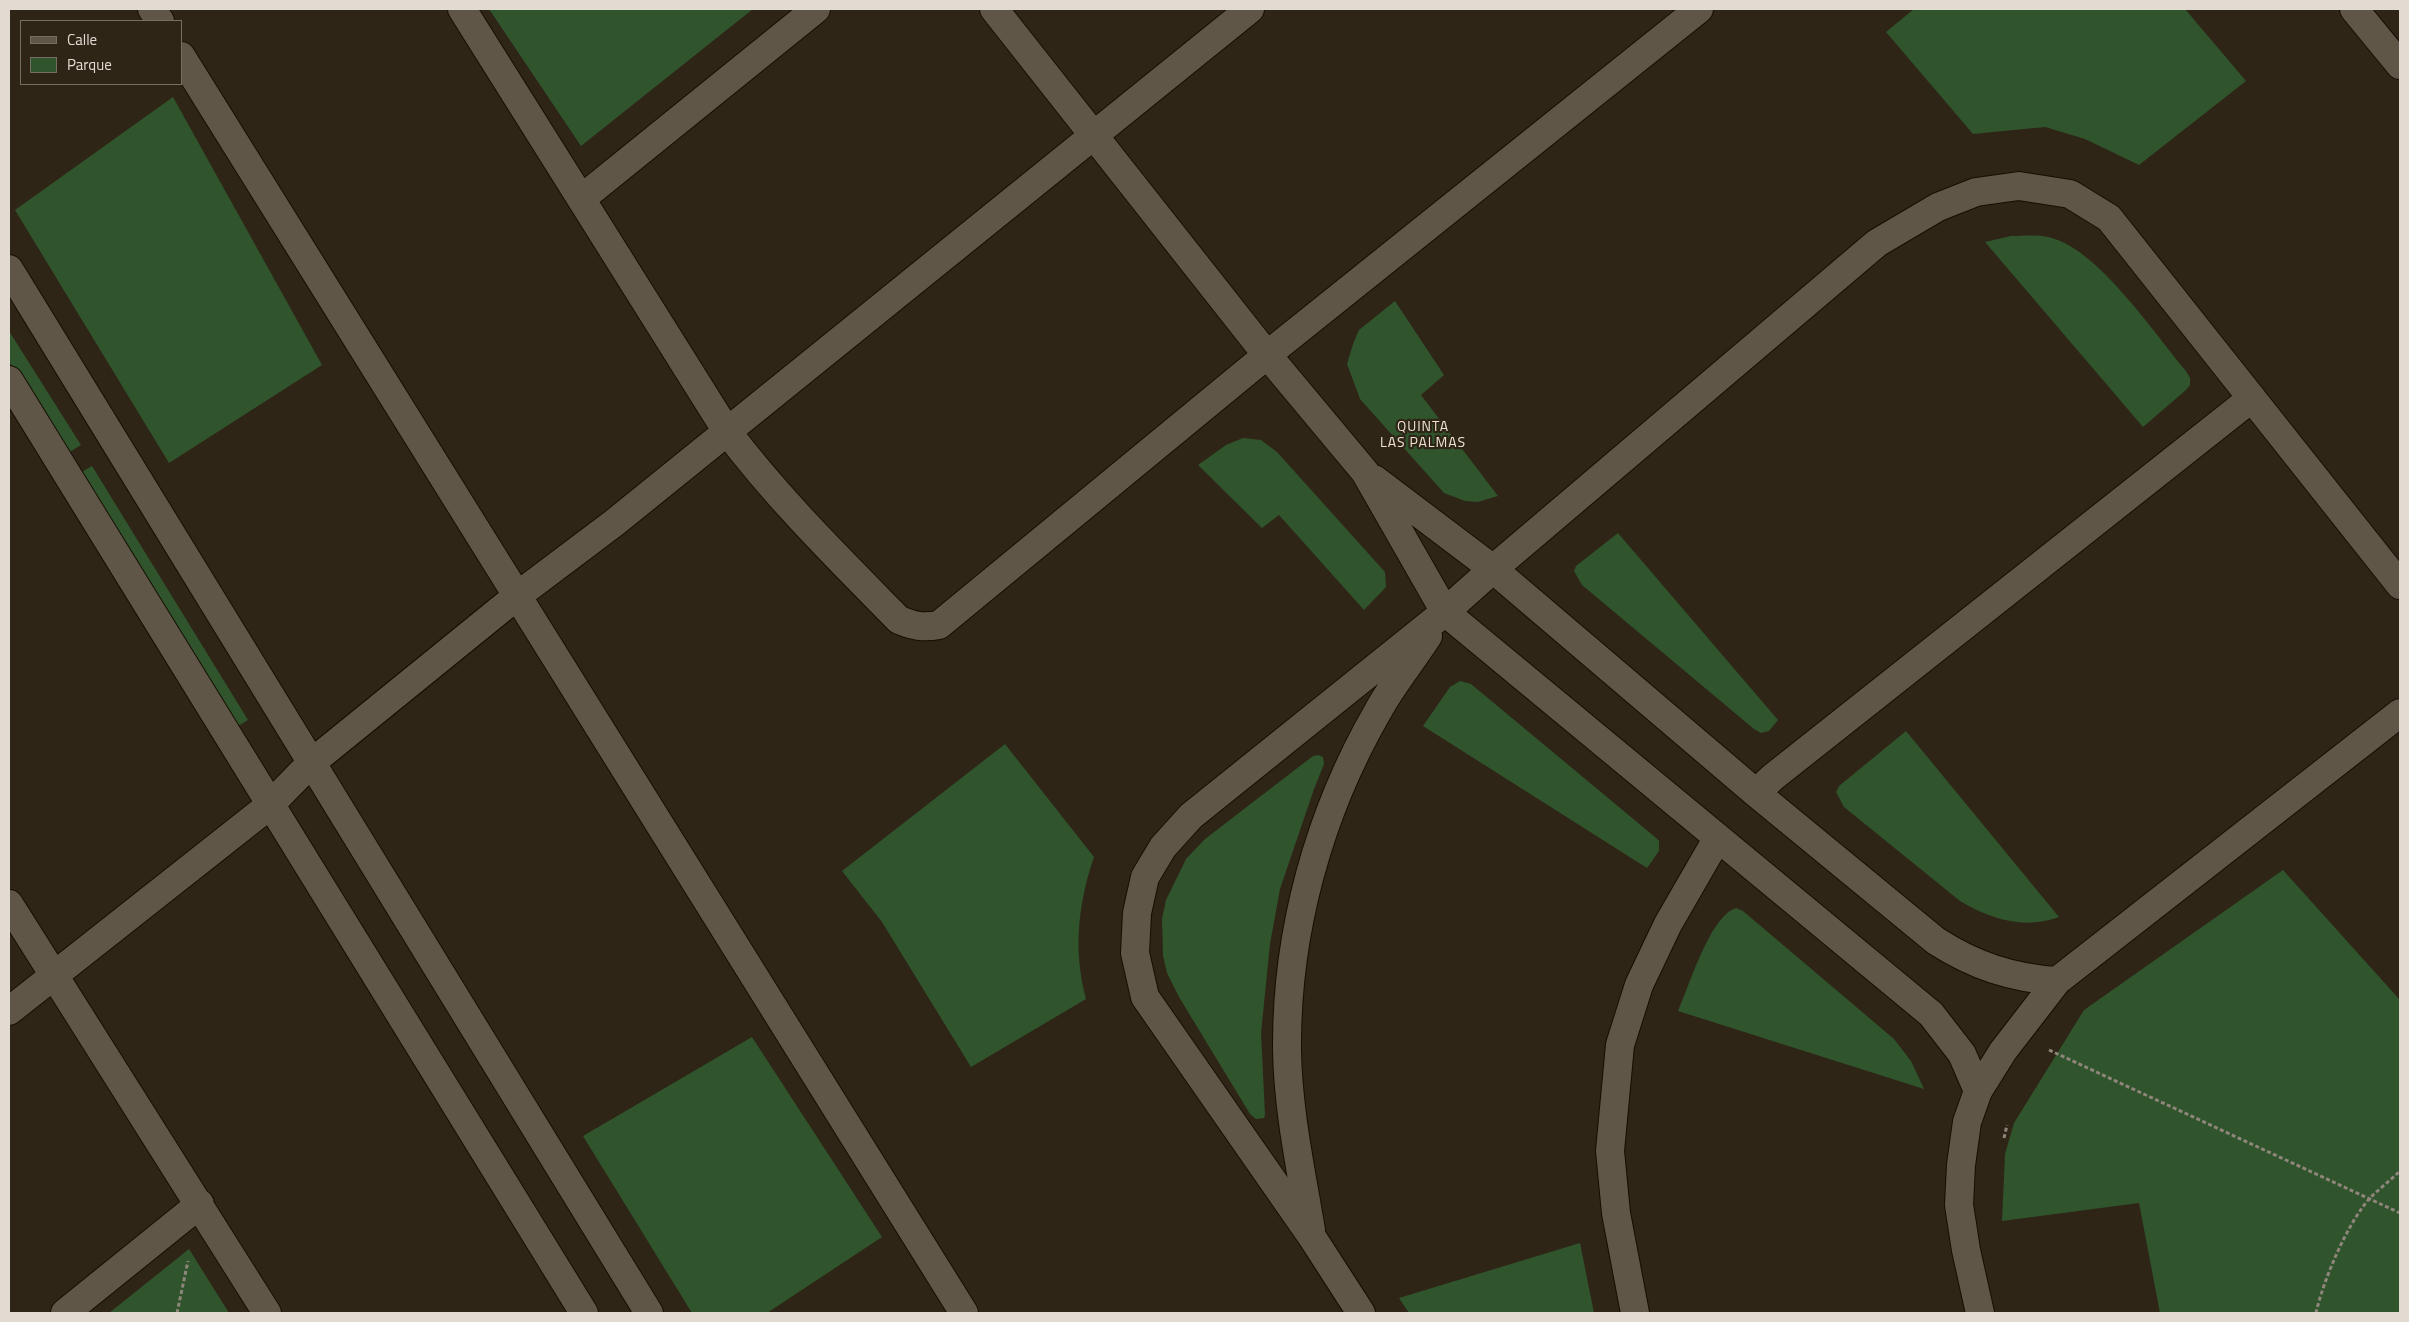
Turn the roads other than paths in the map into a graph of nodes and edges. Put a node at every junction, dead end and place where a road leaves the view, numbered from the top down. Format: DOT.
graph roads {
  1 [pos="152,9"];
  2 [pos="462,9"];
  3 [pos="816,9"];
  4 [pos="994,9"];
  5 [pos="1250,9"];
  6 [pos="1699,9"];
  7 [pos="2354,9"];
  8 [pos="159,20"];
  9 [pos="182,58"];
  10 [pos="2400,65"];
  11 [pos="1095,135"];
  12 [pos="581,199"];
  13 [pos="9,269"];
  14 [pos="1267,355"];
  15 [pos="9,380"];
  16 [pos="2252,398"];
  17 [pos="726,430"];
  18 [pos="1365,472"];
  19 [pos="1493,568"];
  20 [pos="2400,586"];
  21 [pos="517,596"];
  22 [pos="1445,612"];
  23 [pos="2400,713"];
  24 [pos="310,764"];
  25 [pos="1756,793"];
  26 [pos="270,805"];
  27 [pos="1717,839"];
  28 [pos="9,904"];
  29 [pos="53,976"];
  30 [pos="2057,981"];
  31 [pos="9,1011"];
  32 [pos="1978,1091"];
  33 [pos="200,1204"];
  34 [pos="1312,1237"];
  35 [pos="65,1313"];
  36 [pos="267,1313"];
  37 [pos="584,1313"];
  38 [pos="649,1313"];
  39 [pos="964,1313"];
  40 [pos="1361,1313"];
  41 [pos="1634,1313"];
  42 [pos="1980,1313"];
  1 -- 8 [label="street"];
  2 -- 12 [label="street"];
  3 -- 12 [label="street"];
  4 -- 11 [label="street"];
  5 -- 11 [label="street"];
  6 -- 14 [label="street"];
  7 -- 10 [label="street"];
  9 -- 21 [label="street"];
  11 -- 14 [label="street"];
  11 -- 17 [label="street"];
  12 -- 17 [label="street"];
  13 -- 24 [label="street"];
  14 -- 17 [label="street"];
  14 -- 18 [label="street"];
  15 -- 26 [label="street"];
  16 -- 19 [label="street"];
  16 -- 20 [label="street"];
  16 -- 25 [label="street"];
  17 -- 21 [label="street"];
  18 -- 19 [label="street"];
  18 -- 22 [label="street"];
  19 -- 22 [label="street"];
  19 -- 25 [label="street"];
  21 -- 24 [label="street"];
  21 -- 39 [label="street"];
  22 -- 27 [label="street"];
  22 -- 34 [label="street"];
  22 -- 34 [label="street"];
  23 -- 30 [label="street"];
  24 -- 26 [label="street"];
  24 -- 38 [label="street"];
  25 -- 30 [label="street"];
  26 -- 29 [label="street"];
  26 -- 37 [label="street"];
  27 -- 32 [label="street"];
  27 -- 41 [label="street"];
  28 -- 29 [label="street"];
  29 -- 31 [label="street"];
  29 -- 33 [label="street"];
  30 -- 32 [label="street"];
  32 -- 42 [label="street"];
  33 -- 35 [label="street"];
  33 -- 36 [label="street"];
  34 -- 40 [label="street"];
}
